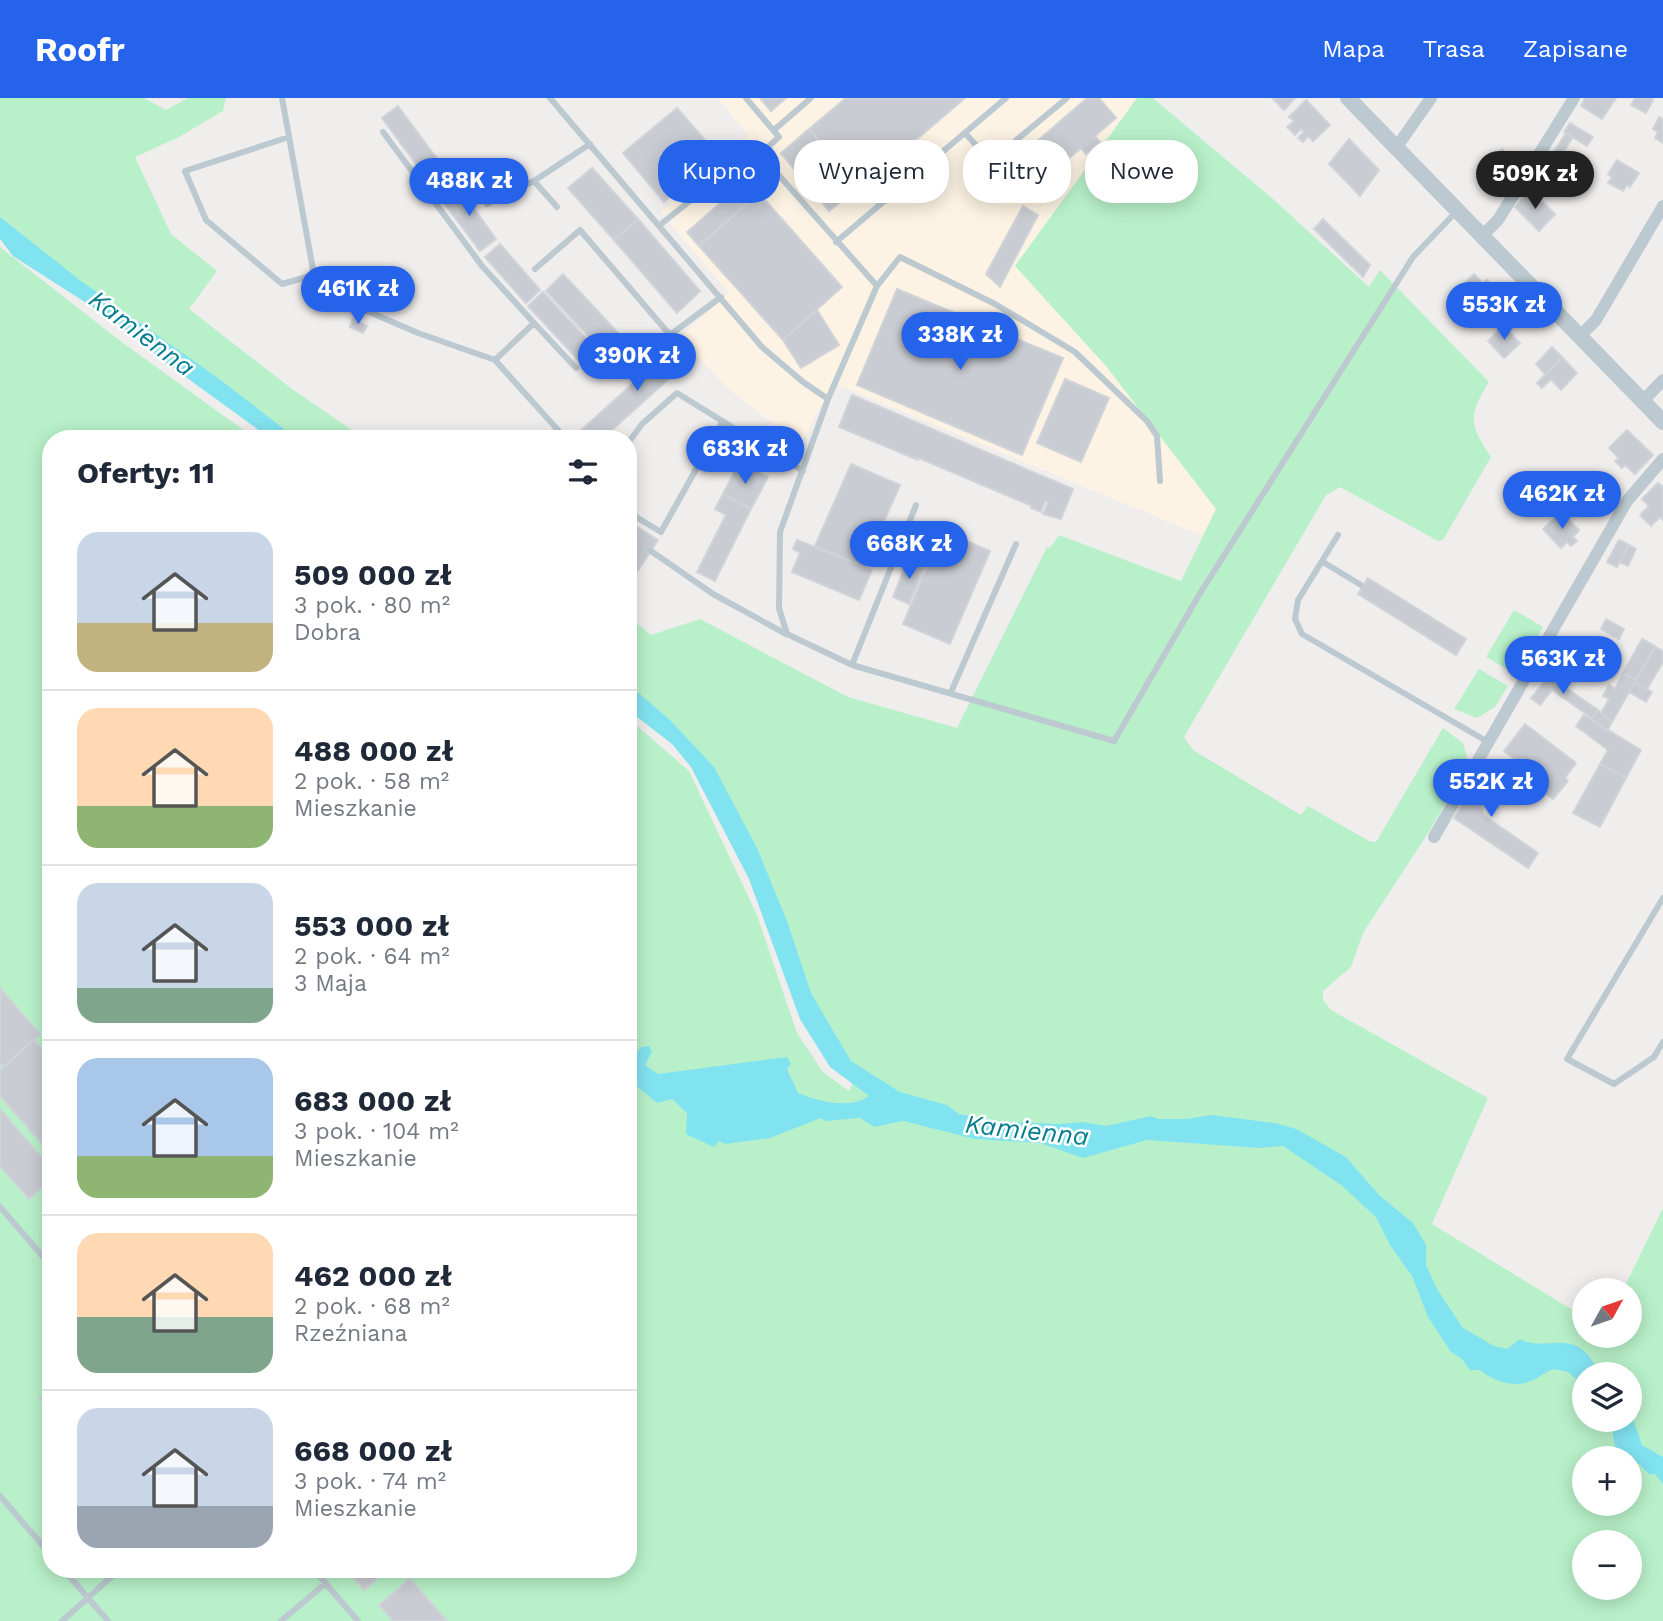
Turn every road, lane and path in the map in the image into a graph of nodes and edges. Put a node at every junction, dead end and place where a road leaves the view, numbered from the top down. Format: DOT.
graph roads {
  1 [pos="282,98"];
  2 [pos="550,98"];
  3 [pos="746,98"];
  4 [pos="811,98"];
  5 [pos="1006,98"];
  6 [pos="1067,98"];
  7 [pos="1348,98"];
  8 [pos="1431,98"];
  9 [pos="1574,98"];
  10 [pos="774,130"];
  11 [pos="383,132"];
  12 [pos="965,133"];
  13 [pos="289,137"];
  14 [pos="776,140"];
  15 [pos="590,144"];
  16 [pos="1396,148"];
  17 [pos="780,177"];
  18 [pos="534,181"];
  19 [pos="687,203"];
  20 [pos="487,204"];
  21 [pos="1663,205"];
  22 [pos="558,206"];
  23 [pos="1457,210"];
  24 [pos="661,224"];
  25 [pos="1482,236"];
  26 [pos="836,242"];
  27 [pos="535,269"];
  28 [pos="314,275"];
  29 [pos="877,286"];
  30 [pos="721,297"];
  31 [pos="534,323"];
  32 [pos="670,334"];
  33 [pos="1580,336"];
  34 [pos="495,360"];
  35 [pos="576,368"];
  36 [pos="628,373"];
  37 [pos="1663,380"];
  38 [pos="828,399"];
  39 [pos="1643,401"];
  40 [pos="723,421"];
  41 [pos="1663,422"];
  42 [pos="558,430"];
  43 [pos="637,431"];
  44 [pos="1663,459"];
  45 [pos="803,471"];
  46 [pos="1160,481"];
  47 [pos="916,505"];
  48 [pos="637,517"];
  49 [pos="1338,535"];
  50 [pos="1016,544"];
  51 [pos="651,551"];
  52 [pos="1323,562"];
  53 [pos="1361,585"];
  54 [pos="787,634"];
  55 [pos="852,665"];
  56 [pos="951,692"];
  57 [pos="1488,742"];
  58 [pos="1434,837"];
  59 [pos="1663,898"];
  60 [pos="1663,1042"];
  61 [pos="0,1207"];
  62 [pos="42,1256"];
  63 [pos="0,1496"];
  64 [pos="42,1545"];
  65 [pos="71,1578"];
  66 [pos="110,1578"];
  67 [pos="321,1578"];
  68 [pos="326,1583"];
  69 [pos="88,1598"];
  70 [pos="62,1621"];
  71 [pos="108,1621"];
  72 [pos="281,1621"];
  73 [pos="358,1621"];
  1 -- 13 [label="lane"];
  2 -- 15 [label="lane"];
  3 -- 10 [label="lane"];
  4 -- 10 [label="lane"];
  5 -- 12 [label="lane"];
  6 -- 12 [label="lane"];
  7 -- 16 [label="street"];
  8 -- 16 [label="street"];
  9 -- 25 [label="street"];
  10 -- 14 [label="lane"];
  11 -- 31 [label="lane"];
  12 -- 26 [label="lane"];
  13 -- 28 [label="lane"];
  13 -- 28 [label="lane"];
  15 -- 18 [label="lane"];
  15 -- 24 [label="lane"];
  16 -- 23 [label="street"];
  17 -- 26 [label="lane"];
  18 -- 20 [label="lane"];
  18 -- 22 [label="lane"];
  19 -- 24 [label="lane"];
  21 -- 33 [label="street"];
  23 -- 25 [label="street"];
  23 -- 56 [label="lane"];
  24 -- 30 [label="lane"];
  25 -- 33 [label="street"];
  26 -- 29 [label="lane"];
  27 -- 32 [label="lane"];
  28 -- 34 [label="lane"];
  29 -- 38 [label="lane"];
  29 -- 46 [label="lane"];
  30 -- 32 [label="lane"];
  30 -- 38 [label="lane"];
  31 -- 34 [label="lane"];
  31 -- 35 [label="lane"];
  32 -- 36 [label="lane"];
  33 -- 39 [label="street"];
  34 -- 42 [label="lane"];
  37 -- 39 [label="street"];
  38 -- 45 [label="lane"];
  39 -- 41 [label="street"];
  40 -- 43 [label="lane"];
  40 -- 45 [label="lane"];
  40 -- 48 [label="lane"];
  44 -- 57 [label="street"];
  45 -- 54 [label="lane"];
  47 -- 55 [label="lane"];
  49 -- 52 [label="lane"];
  50 -- 56 [label="lane"];
  51 -- 54 [label="lane"];
  52 -- 53 [label="lane"];
  52 -- 57 [label="lane"];
  54 -- 55 [label="lane"];
  55 -- 56 [label="lane"];
  57 -- 58 [label="street"];
  59 -- 60 [label="lane"];
  61 -- 62 [label="lane"];
  63 -- 64 [label="lane"];
  65 -- 69 [label="lane"];
  66 -- 69 [label="lane"];
  67 -- 68 [label="lane"];
  68 -- 72 [label="lane"];
  68 -- 73 [label="lane"];
  69 -- 70 [label="lane"];
  69 -- 71 [label="lane"];
}
